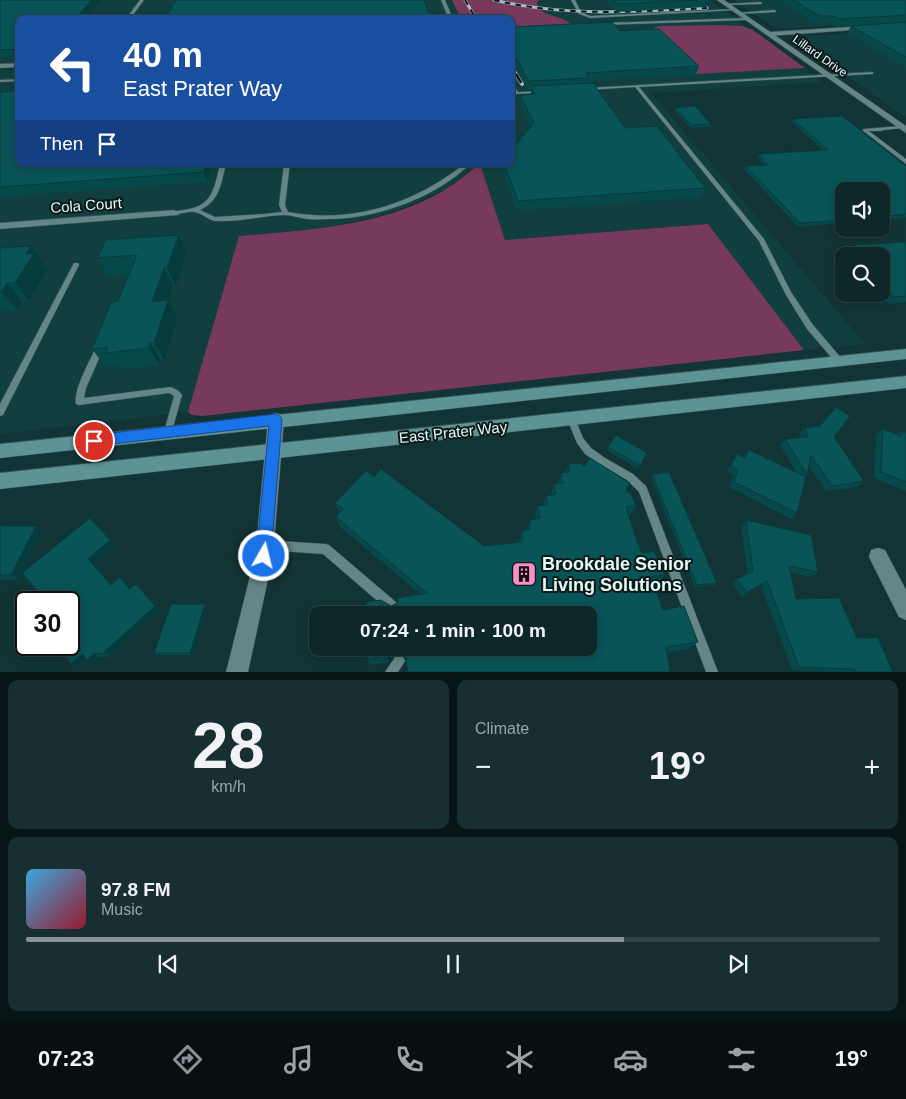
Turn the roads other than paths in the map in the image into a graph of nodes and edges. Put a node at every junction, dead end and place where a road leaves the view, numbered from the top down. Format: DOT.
graph roads {
  1 [pos="142,0"];
  2 [pos="443,0"];
  3 [pos="573,0"];
  4 [pos="724,2"];
  5 [pos="761,3"];
  6 [pos="737,12"];
  7 [pos="775,12"];
  8 [pos="131,15"];
  9 [pos="449,15"];
  10 [pos="747,19"];
  11 [pos="599,24"];
  12 [pos="877,28"];
  13 [pos="769,34"];
  14 [pos="15,65"];
  15 [pos="0,66"];
  16 [pos="872,73"];
  17 [pos="827,75"];
  18 [pos="15,80"];
  19 [pos="0,81"];
  20 [pos="636,86"];
  21 [pos="515,89"];
  22 [pos="577,90"];
  23 [pos="547,91"];
  24 [pos="904,128"];
  25 [pos="906,162"];
  26 [pos="222,167"];
  27 [pos="287,167"];
  28 [pos="464,167"];
  29 [pos="196,210"];
  30 [pos="174,213"];
  31 [pos="286,213"];
  32 [pos="0,226"];
  33 [pos="76,265"];
  34 [pos="105,334"];
  35 [pos="906,354"];
  36 [pos="839,361"];
  37 [pos="906,382"];
  38 [pos="0,412"];
  39 [pos="571,419"];
  40 [pos="276,420"];
  41 [pos="168,432"];
  42 [pos="0,452"];
  43 [pos="273,452"];
  44 [pos="0,481"];
  45 [pos="265,545"];
  46 [pos="878,557"];
  47 [pos="392,606"];
  48 [pos="906,610"];
  49 [pos="399,661"];
  50 [pos="237,672"];
  51 [pos="391,672"];
  52 [pos="712,672"];
  1 -- 8 [label="lane"];
  2 -- 9 [label="lane"];
  3 -- 6 [label="lane"];
  4 -- 5 [label="lane"];
  4 -- 6 [label="street, Lillard Drive"];
  6 -- 7 [label="lane"];
  6 -- 10 [label="street, Lillard Drive"];
  10 -- 11 [label="lane"];
  10 -- 13 [label="street, Lillard Drive"];
  12 -- 13 [label="street"];
  13 -- 17 [label="street, Lillard Drive"];
  14 -- 15 [label="street"];
  16 -- 17 [label="lane"];
  17 -- 20 [label="lane"];
  17 -- 24 [label="street, Lillard Drive"];
  18 -- 19 [label="lane"];
  20 -- 22 [label="lane"];
  20 -- 36 [label="lane"];
  21 -- 23 [label="lane"];
  24 -- 25 [label="lane"];
  26 -- 29 [label="lane"];
  27 -- 31 [label="lane"];
  28 -- 31 [label="lane"];
  29 -- 30 [label="lane"];
  29 -- 31 [label="lane"];
  30 -- 32 [label="street, Cola Court"];
  33 -- 38 [label="lane"];
  34 -- 41 [label="lane"];
  35 -- 36 [label="main road, East Prater Way"];
  36 -- 40 [label="main road, East Prater Way"];
  37 -- 39 [label="main road, East Prater Way"];
  39 -- 43 [label="main road, East Prater Way"];
  39 -- 52 [label="lane"];
  40 -- 41 [label="main road, East Prater Way"];
  40 -- 43 [label="street"];
  41 -- 42 [label="main road, East Prater Way"];
  43 -- 44 [label="main road, East Prater Way"];
  43 -- 45 [label="street"];
  45 -- 47 [label="lane"];
  45 -- 50 [label="street"];
  46 -- 48 [label="street"];
  49 -- 51 [label="lane"];
}
